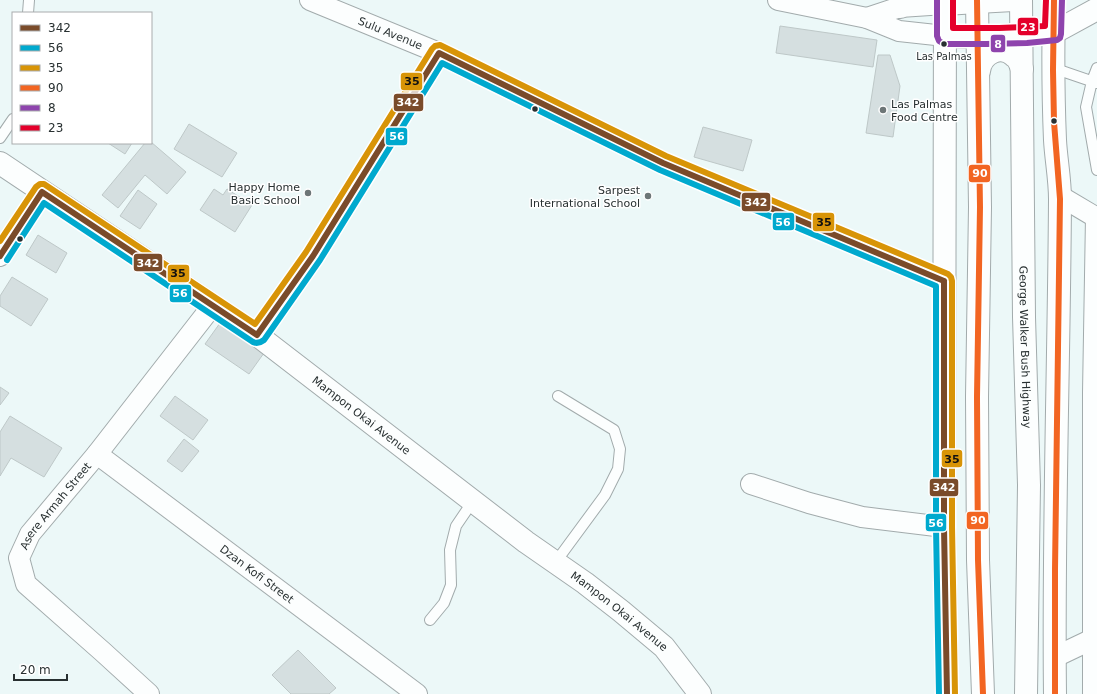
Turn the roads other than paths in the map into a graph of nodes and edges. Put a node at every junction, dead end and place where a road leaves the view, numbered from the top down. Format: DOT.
graph roads {
  1 [pos="29,0"];
  2 [pos="310,0"];
  3 [pos="778,0"];
  4 [pos="1013,0"];
  5 [pos="1021,0"];
  6 [pos="1054,0"];
  7 [pos="977,1"];
  8 [pos="945,2"];
  9 [pos="902,4"];
  10 [pos="1097,9"];
  11 [pos="28,12"];
  12 [pos="867,18"];
  13 [pos="1053,33"];
  14 [pos="946,36"];
  15 [pos="1022,36"];
  16 [pos="978,37"];
  17 [pos="439,53"];
  18 [pos="1053,68"];
  19 [pos="1097,68"];
  20 [pos="1022,70"];
  21 [pos="979,71"];
  22 [pos="1094,82"];
  23 [pos="12,120"];
  24 [pos="0,138"];
  25 [pos="0,164"];
  26 [pos="1097,170"];
  27 [pos="42,192"];
  28 [pos="1060,196"];
  29 [pos="1096,218"];
  30 [pos="0,256"];
  31 [pos="944,281"];
  32 [pos="213,305"];
  33 [pos="257,335"];
  34 [pos="558,396"];
  35 [pos="97,454"];
  36 [pos="751,484"];
  37 [pos="473,501"];
  38 [pos="944,527"];
  39 [pos="555,563"];
  40 [pos="430,620"];
  41 [pos="1095,637"];
  42 [pos="1055,657"];
  43 [pos="148,694"];
  44 [pos="417,694"];
  45 [pos="700,694"];
  46 [pos="947,694"];
  47 [pos="983,694"];
  48 [pos="1026,694"];
  49 [pos="1055,694"];
  50 [pos="1093,694"];
  1 -- 11 [label="lane"];
  2 -- 17 [label="street, Sulu Avenue"];
  3 -- 12 [label="street"];
  4 -- 7 [label="main road"];
  5 -- 15 [label="main road, George Walker Bush Highway"];
  6 -- 13 [label="main road"];
  7 -- 8 [label="main road"];
  7 -- 16 [label="main road"];
  8 -- 9 [label="street"];
  8 -- 14 [label="main road"];
  9 -- 12 [label="street"];
  10 -- 13 [label="main road"];
  12 -- 14 [label="street"];
  13 -- 15 [label="main road"];
  13 -- 18 [label="main road"];
  14 -- 16 [label="main road"];
  14 -- 31 [label="main road"];
  15 -- 16 [label="main road"];
  15 -- 20 [label="main road, George Walker Bush Highway"];
  16 -- 21 [label="main road"];
  17 -- 31 [label="street, Sulu Avenue"];
  17 -- 33 [label="street"];
  18 -- 22 [label="lane"];
  18 -- 28 [label="main road"];
  19 -- 22 [label="lane"];
  20 -- 21 [label="main road"];
  20 -- 48 [label="main road, George Walker Bush Highway"];
  21 -- 47 [label="main road"];
  22 -- 26 [label="lane"];
  23 -- 24 [label="lane"];
  25 -- 27 [label="main road, Mampon Okai Avenue"];
  27 -- 30 [label="street"];
  27 -- 32 [label="main road, Mampon Okai Avenue"];
  28 -- 29 [label="street"];
  28 -- 42 [label="main road"];
  29 -- 41 [label="street"];
  31 -- 38 [label="main road"];
  32 -- 33 [label="main road, Mampon Okai Avenue"];
  32 -- 35 [label="street, Asere Armah Street"];
  33 -- 37 [label="main road, Mampon Okai Avenue"];
  34 -- 39 [label="lane"];
  35 -- 43 [label="street, Asere Armah Street"];
  35 -- 44 [label="street, Dzan Kofi Street"];
  36 -- 38 [label="street"];
  37 -- 39 [label="main road, Mampon Okai Avenue"];
  37 -- 40 [label="lane"];
  38 -- 46 [label="main road"];
  39 -- 45 [label="main road, Mampon Okai Avenue"];
  41 -- 42 [label="street"];
  41 -- 50 [label="street"];
  42 -- 49 [label="main road"];
}
